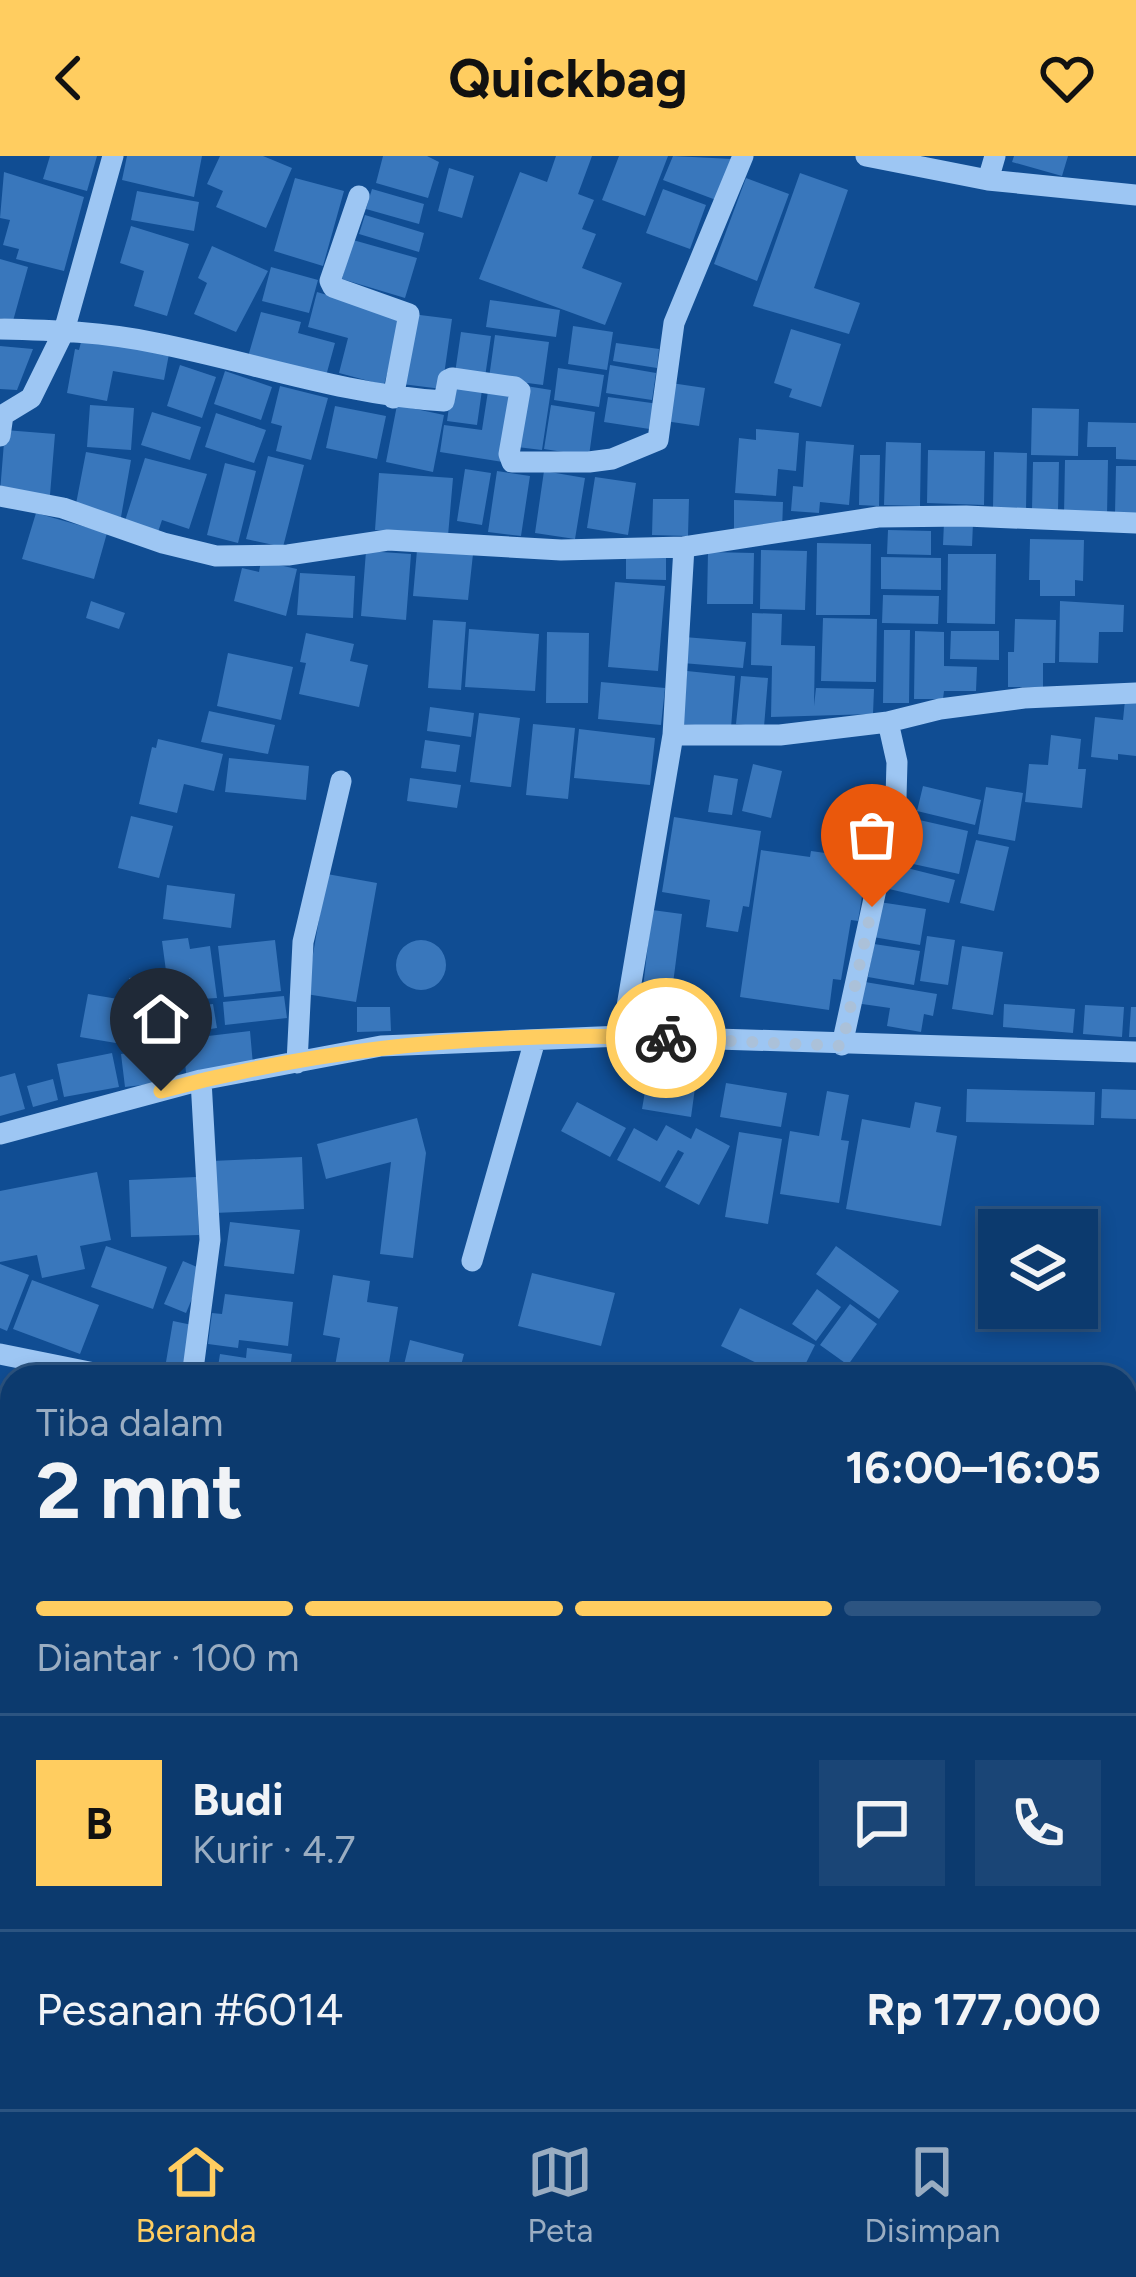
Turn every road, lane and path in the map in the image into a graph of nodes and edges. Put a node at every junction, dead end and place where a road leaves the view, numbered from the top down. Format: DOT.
graph roads {
  1 [pos="113,156"];
  2 [pos="743,156"];
  3 [pos="995,156"];
  4 [pos="881,158"];
  5 [pos="988,180"];
  6 [pos="1136,195"];
  7 [pos="359,196"];
  8 [pos="0,329"];
  9 [pos="64,331"];
  10 [pos="393,398"];
  11 [pos="0,436"];
  12 [pos="0,496"];
  13 [pos="1136,523"];
  14 [pos="684,548"];
  15 [pos="1136,694"];
  16 [pos="888,722"];
  17 [pos="673,735"];
  18 [pos="341,781"];
  19 [pos="622,1036"];
  20 [pos="535,1040"];
  21 [pos="842,1046"];
  22 [pos="1136,1052"];
  23 [pos="297,1063"];
  24 [pos="201,1080"];
  25 [pos="0,1134"];
  26 [pos="472,1261"];
  27 [pos="0,1354"];
  28 [pos="55,1365"];
  29 [pos="194,1365"];
  30 [pos="412,2109"];
  31 [pos="459,2109"];
  1 -- 9 [label="street"];
  2 -- 10 [label="street"];
  3 -- 5 [label="street"];
  4 -- 5 [label="street"];
  5 -- 6 [label="street"];
  7 -- 10 [label="street"];
  8 -- 9 [label="street"];
  9 -- 10 [label="street"];
  9 -- 11 [label="street"];
  12 -- 14 [label="street"];
  13 -- 14 [label="street"];
  14 -- 17 [label="street"];
  15 -- 16 [label="street"];
  16 -- 17 [label="street"];
  16 -- 21 [label="street"];
  17 -- 19 [label="street"];
  18 -- 23 [label="street"];
  19 -- 20 [label="street"];
  19 -- 21 [label="street"];
  20 -- 23 [label="street"];
  20 -- 26 [label="street"];
  21 -- 22 [label="street"];
  23 -- 24 [label="street"];
  24 -- 25 [label="street"];
  24 -- 29 [label="street"];
  27 -- 28 [label="street"];
  30 -- 31 [label="street"];
}
